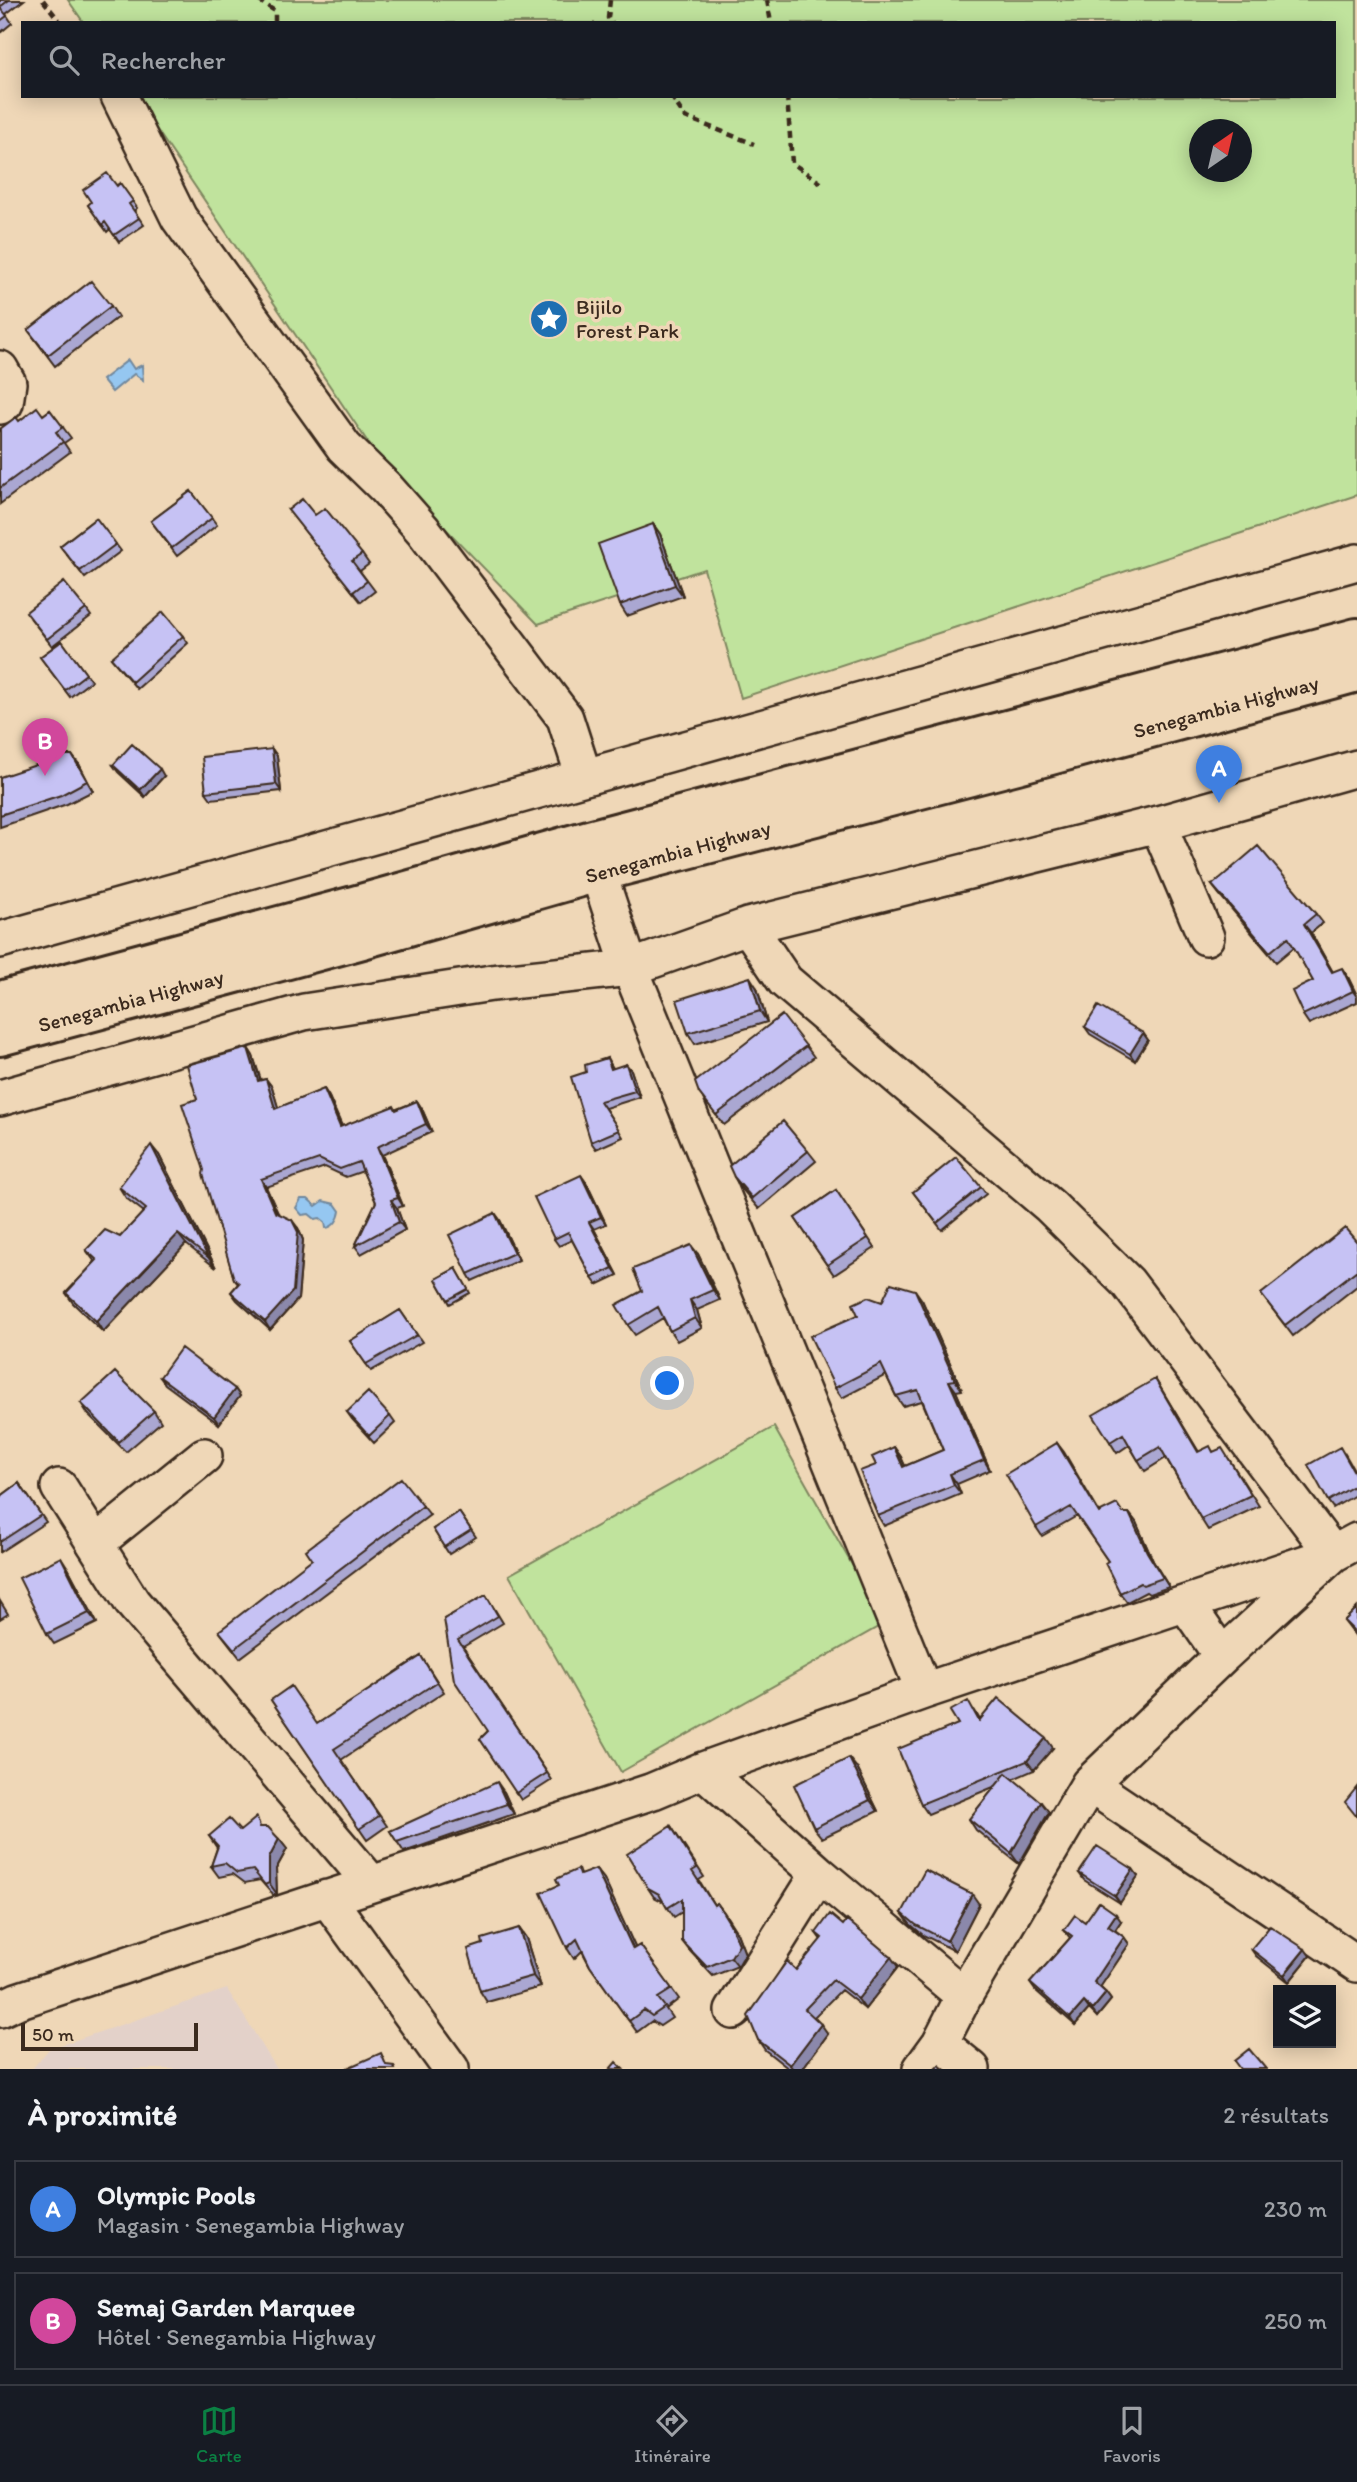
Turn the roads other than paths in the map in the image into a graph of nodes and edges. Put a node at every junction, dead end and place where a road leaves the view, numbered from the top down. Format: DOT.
graph roads {
  1 [pos="120,98"];
  2 [pos="0,369"];
  3 [pos="0,406"];
  4 [pos="1357,562"];
  5 [pos="1357,638"];
  6 [pos="1357,672"];
  7 [pos="1357,768"];
  8 [pos="584,777"];
  9 [pos="1158,824"];
  10 [pos="598,872"];
  11 [pos="748,926"];
  12 [pos="1206,937"];
  13 [pos="0,940"];
  14 [pos="630,968"];
  15 [pos="0,1001"];
  16 [pos="0,1036"];
  17 [pos="0,1098"];
  18 [pos="204,1456"];
  19 [pos="59,1487"];
  20 [pos="95,1544"];
  21 [pos="1345,1548"];
  22 [pos="1186,1604"];
  23 [pos="1222,1656"];
  24 [pos="924,1691"];
  25 [pos="704,1770"];
  26 [pos="1089,1784"];
  27 [pos="819,1874"];
  28 [pos="371,1883"];
  29 [pos="327,1898"];
  30 [pos="1357,1965"];
  31 [pos="964,1996"];
  32 [pos="0,2008"];
  33 [pos="733,2011"];
  34 [pos="931,2056"];
  35 [pos="451,2069"];
  36 [pos="972,2069"];
  1 -- 8 [label="street"];
  2 -- 3 [label="street"];
  4 -- 8 [label="street"];
  5 -- 15 [label="main road, Senegambia Highway"];
  6 -- 10 [label="main road, Senegambia Highway"];
  7 -- 9 [label="street"];
  8 -- 13 [label="street"];
  9 -- 11 [label="street"];
  9 -- 12 [label="street"];
  10 -- 14 [label="street"];
  10 -- 16 [label="main road, Senegambia Highway"];
  11 -- 14 [label="street"];
  11 -- 21 [label="street"];
  14 -- 17 [label="street"];
  14 -- 24 [label="street"];
  18 -- 20 [label="street"];
  19 -- 20 [label="street"];
  20 -- 28 [label="street"];
  21 -- 22 [label="street"];
  21 -- 23 [label="street"];
  22 -- 23 [label="street"];
  22 -- 24 [label="street"];
  23 -- 26 [label="street"];
  24 -- 25 [label="street"];
  25 -- 27 [label="street"];
  25 -- 28 [label="street"];
  26 -- 30 [label="street"];
  26 -- 31 [label="street"];
  27 -- 31 [label="street"];
  27 -- 33 [label="street"];
  28 -- 29 [label="street"];
  29 -- 32 [label="street"];
  29 -- 35 [label="street"];
  31 -- 34 [label="street"];
  34 -- 36 [label="street"];
}
